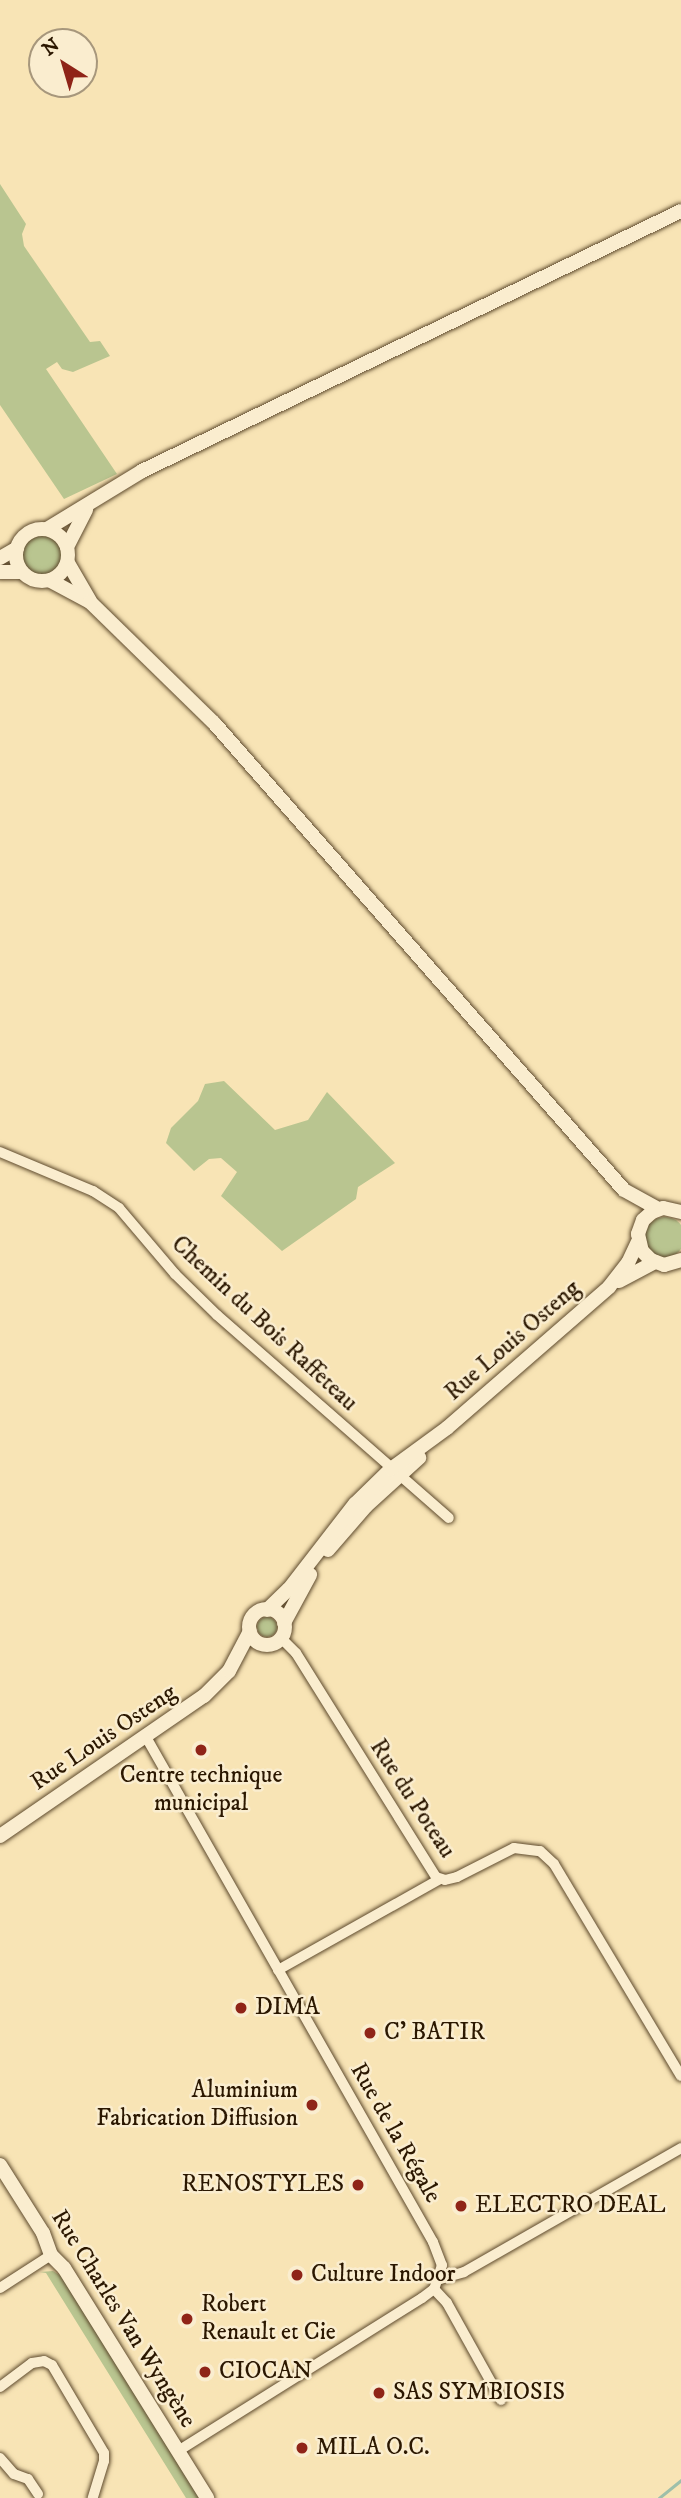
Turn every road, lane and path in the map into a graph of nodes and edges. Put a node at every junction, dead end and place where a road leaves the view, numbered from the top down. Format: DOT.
graph roads {
  1 [pos="681,211"];
  2 [pos="91,503"];
  3 [pos="47,529"];
  4 [pos="67,547"];
  5 [pos="17,548"];
  6 [pos="0,558"];
  7 [pos="68,563"];
  8 [pos="0,572"];
  9 [pos="22,572"];
  10 [pos="51,580"];
  11 [pos="90,602"];
  12 [pos="0,1152"];
  13 [pos="624,1190"];
  14 [pos="657,1209"];
  15 [pos="681,1212"];
  16 [pos="640,1226"];
  17 [pos="638,1242"];
  18 [pos="681,1260"];
  19 [pos="655,1262"];
  20 [pos="608,1287"];
  21 [pos="396,1472"];
  22 [pos="449,1518"];
  23 [pos="267,1610"];
  24 [pos="284,1623"];
  25 [pos="250,1631"];
  26 [pos="281,1638"];
  27 [pos="265,1645"];
  28 [pos="229,1671"];
  29 [pos="146,1737"];
  30 [pos="0,1836"];
  31 [pos="440,1879"];
  32 [pos="278,1970"];
  33 [pos="681,2076"];
  34 [pos="681,2148"];
  35 [pos="0,2165"];
  36 [pos="51,2255"];
  37 [pos="437,2284"];
  38 [pos="1,2286"];
  39 [pos="0,2388"];
  40 [pos="500,2400"];
  41 [pos="178,2451"];
  42 [pos="0,2458"];
  43 [pos="38,2494"];
  44 [pos="93,2498"];
  45 [pos="207,2498"];
  1 -- 2 [label="street"];
  2 -- 3 [label="street"];
  2 -- 4 [label="street"];
  3 -- 4 [label="street"];
  3 -- 5 [label="street"];
  4 -- 7 [label="street"];
  5 -- 6 [label="street"];
  5 -- 9 [label="street"];
  7 -- 10 [label="street"];
  7 -- 11 [label="street"];
  8 -- 9 [label="street"];
  9 -- 10 [label="street"];
  10 -- 11 [label="street"];
  11 -- 13 [label="street"];
  12 -- 21 [label="street, Chemin du Bois Raffeteau"];
  13 -- 14 [label="street"];
  13 -- 16 [label="street"];
  14 -- 15 [label="street"];
  14 -- 16 [label="street"];
  16 -- 17 [label="street"];
  17 -- 19 [label="street"];
  17 -- 20 [label="street, Rue Louis Osteng"];
  18 -- 19 [label="street"];
  19 -- 20 [label="street, Rue Louis Osteng"];
  20 -- 21 [label="street, Rue Louis Osteng"];
  21 -- 22 [label="street, Chemin du Bois Raffeteau"];
  21 -- 23 [label="street, Rue Louis Osteng"];
  21 -- 24 [label="street, Rue Louis Osteng"];
  23 -- 24 [label="street"];
  23 -- 25 [label="street"];
  24 -- 26 [label="street"];
  25 -- 27 [label="street"];
  25 -- 28 [label="street, Rue Louis Osteng"];
  26 -- 27 [label="street"];
  26 -- 31 [label="street, Rue du Poteau"];
  27 -- 28 [label="street, Rue Louis Osteng"];
  28 -- 29 [label="street, Rue Louis Osteng"];
  29 -- 30 [label="street, Rue Louis Osteng"];
  29 -- 32 [label="street, Rue de la Régale"];
  31 -- 32 [label="street"];
  31 -- 33 [label="street, Rue du Poteau"];
  32 -- 37 [label="street, Rue de la Régale"];
  34 -- 37 [label="street"];
  35 -- 36 [label="street, Rue Charles Van Wyngène"];
  36 -- 38 [label="street"];
  36 -- 41 [label="street, Rue Charles Van Wyngène"];
  37 -- 40 [label="street"];
  37 -- 41 [label="street"];
  39 -- 44 [label="street"];
  41 -- 45 [label="street, Rue Charles Van Wyngène"];
  42 -- 43 [label="street"];
}
